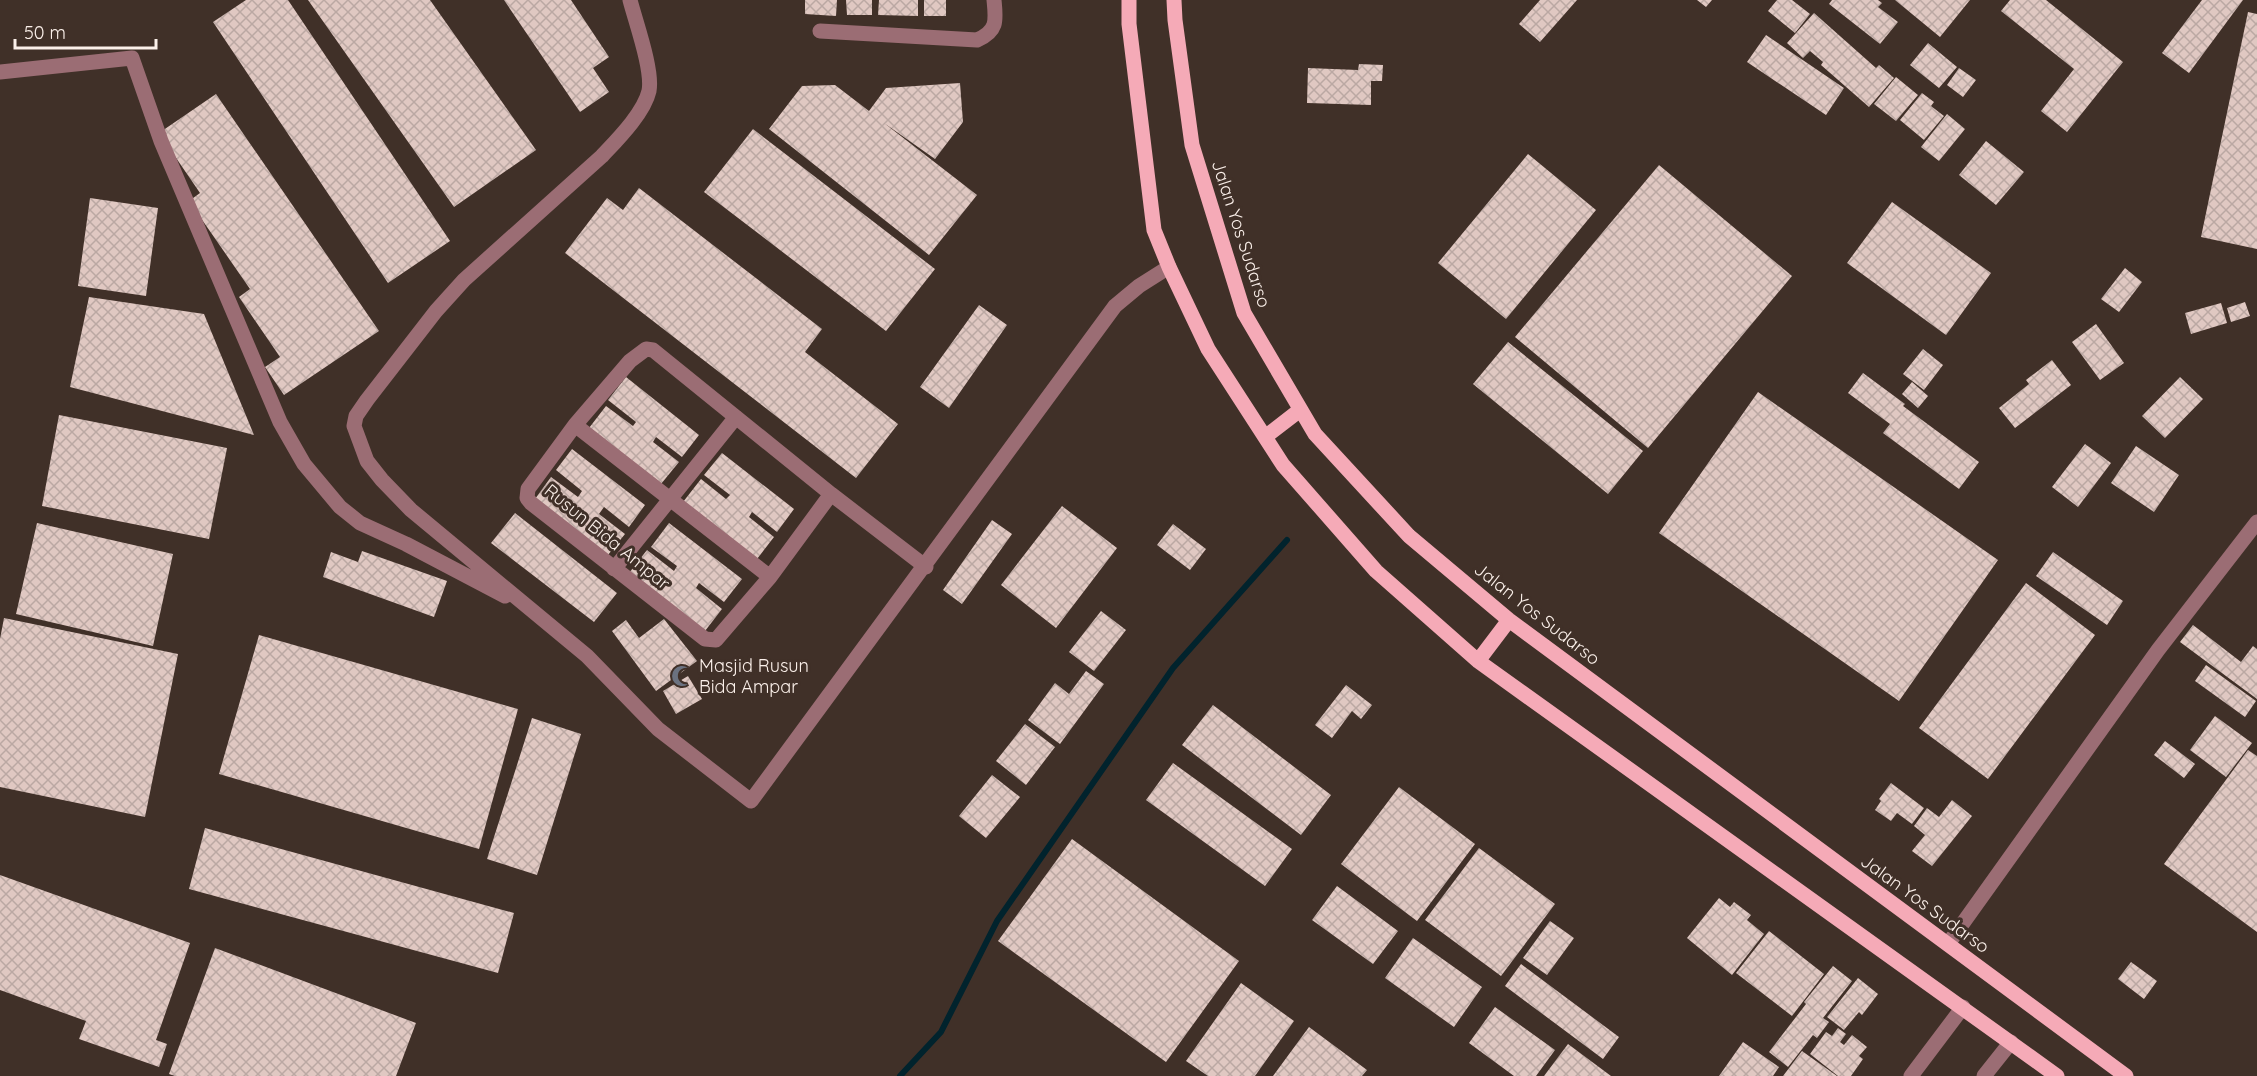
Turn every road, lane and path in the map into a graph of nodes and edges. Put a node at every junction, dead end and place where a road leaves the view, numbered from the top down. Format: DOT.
graph roads {
  1 [pos="630,0"];
  2 [pos="994,0"];
  3 [pos="1129,0"];
  4 [pos="1174,0"];
  5 [pos="820,31"];
  6 [pos="0,72"];
  7 [pos="1169,267"];
  8 [pos="1300,410"];
  9 [pos="736,417"];
  10 [pos="575,425"];
  11 [pos="1265,437"];
  12 [pos="831,494"];
  13 [pos="670,499"];
  14 [pos="2257,522"];
  15 [pos="926,567"];
  16 [pos="614,569"];
  17 [pos="770,577"];
  18 [pos="535,612"];
  19 [pos="1509,620"];
  20 [pos="1478,661"];
  21 [pos="1948,945"];
  22 [pos="1963,1006"];
  23 [pos="2011,1042"];
  24 [pos="1911,1076"];
  25 [pos="1984,1076"];
  26 [pos="2057,1076"];
  27 [pos="2126,1076"];
  1 -- 18 [label="street"];
  2 -- 5 [label="street"];
  3 -- 7 [label="main road"];
  4 -- 8 [label="main road, Jalan Yos Sudarso"];
  6 -- 18 [label="street"];
  7 -- 11 [label="main road"];
  7 -- 15 [label="street"];
  8 -- 11 [label="main road"];
  8 -- 19 [label="main road, Jalan Yos Sudarso"];
  9 -- 10 [label="street, Rusun Bida Ampar"];
  9 -- 12 [label="street, Rusun Bida Ampar"];
  9 -- 13 [label="street"];
  10 -- 13 [label="street"];
  10 -- 16 [label="street, Rusun Bida Ampar"];
  11 -- 20 [label="main road"];
  12 -- 15 [label="street, Rusun Bida Ampar"];
  12 -- 17 [label="street, Rusun Bida Ampar"];
  13 -- 16 [label="street"];
  13 -- 17 [label="street"];
  14 -- 21 [label="street"];
  15 -- 18 [label="street"];
  16 -- 17 [label="street, Rusun Bida Ampar"];
  19 -- 20 [label="main road"];
  19 -- 21 [label="main road, Jalan Yos Sudarso"];
  20 -- 22 [label="main road"];
  21 -- 27 [label="main road, Jalan Yos Sudarso"];
  22 -- 23 [label="main road"];
  22 -- 24 [label="street"];
  23 -- 25 [label="street"];
  23 -- 26 [label="main road"];
}
